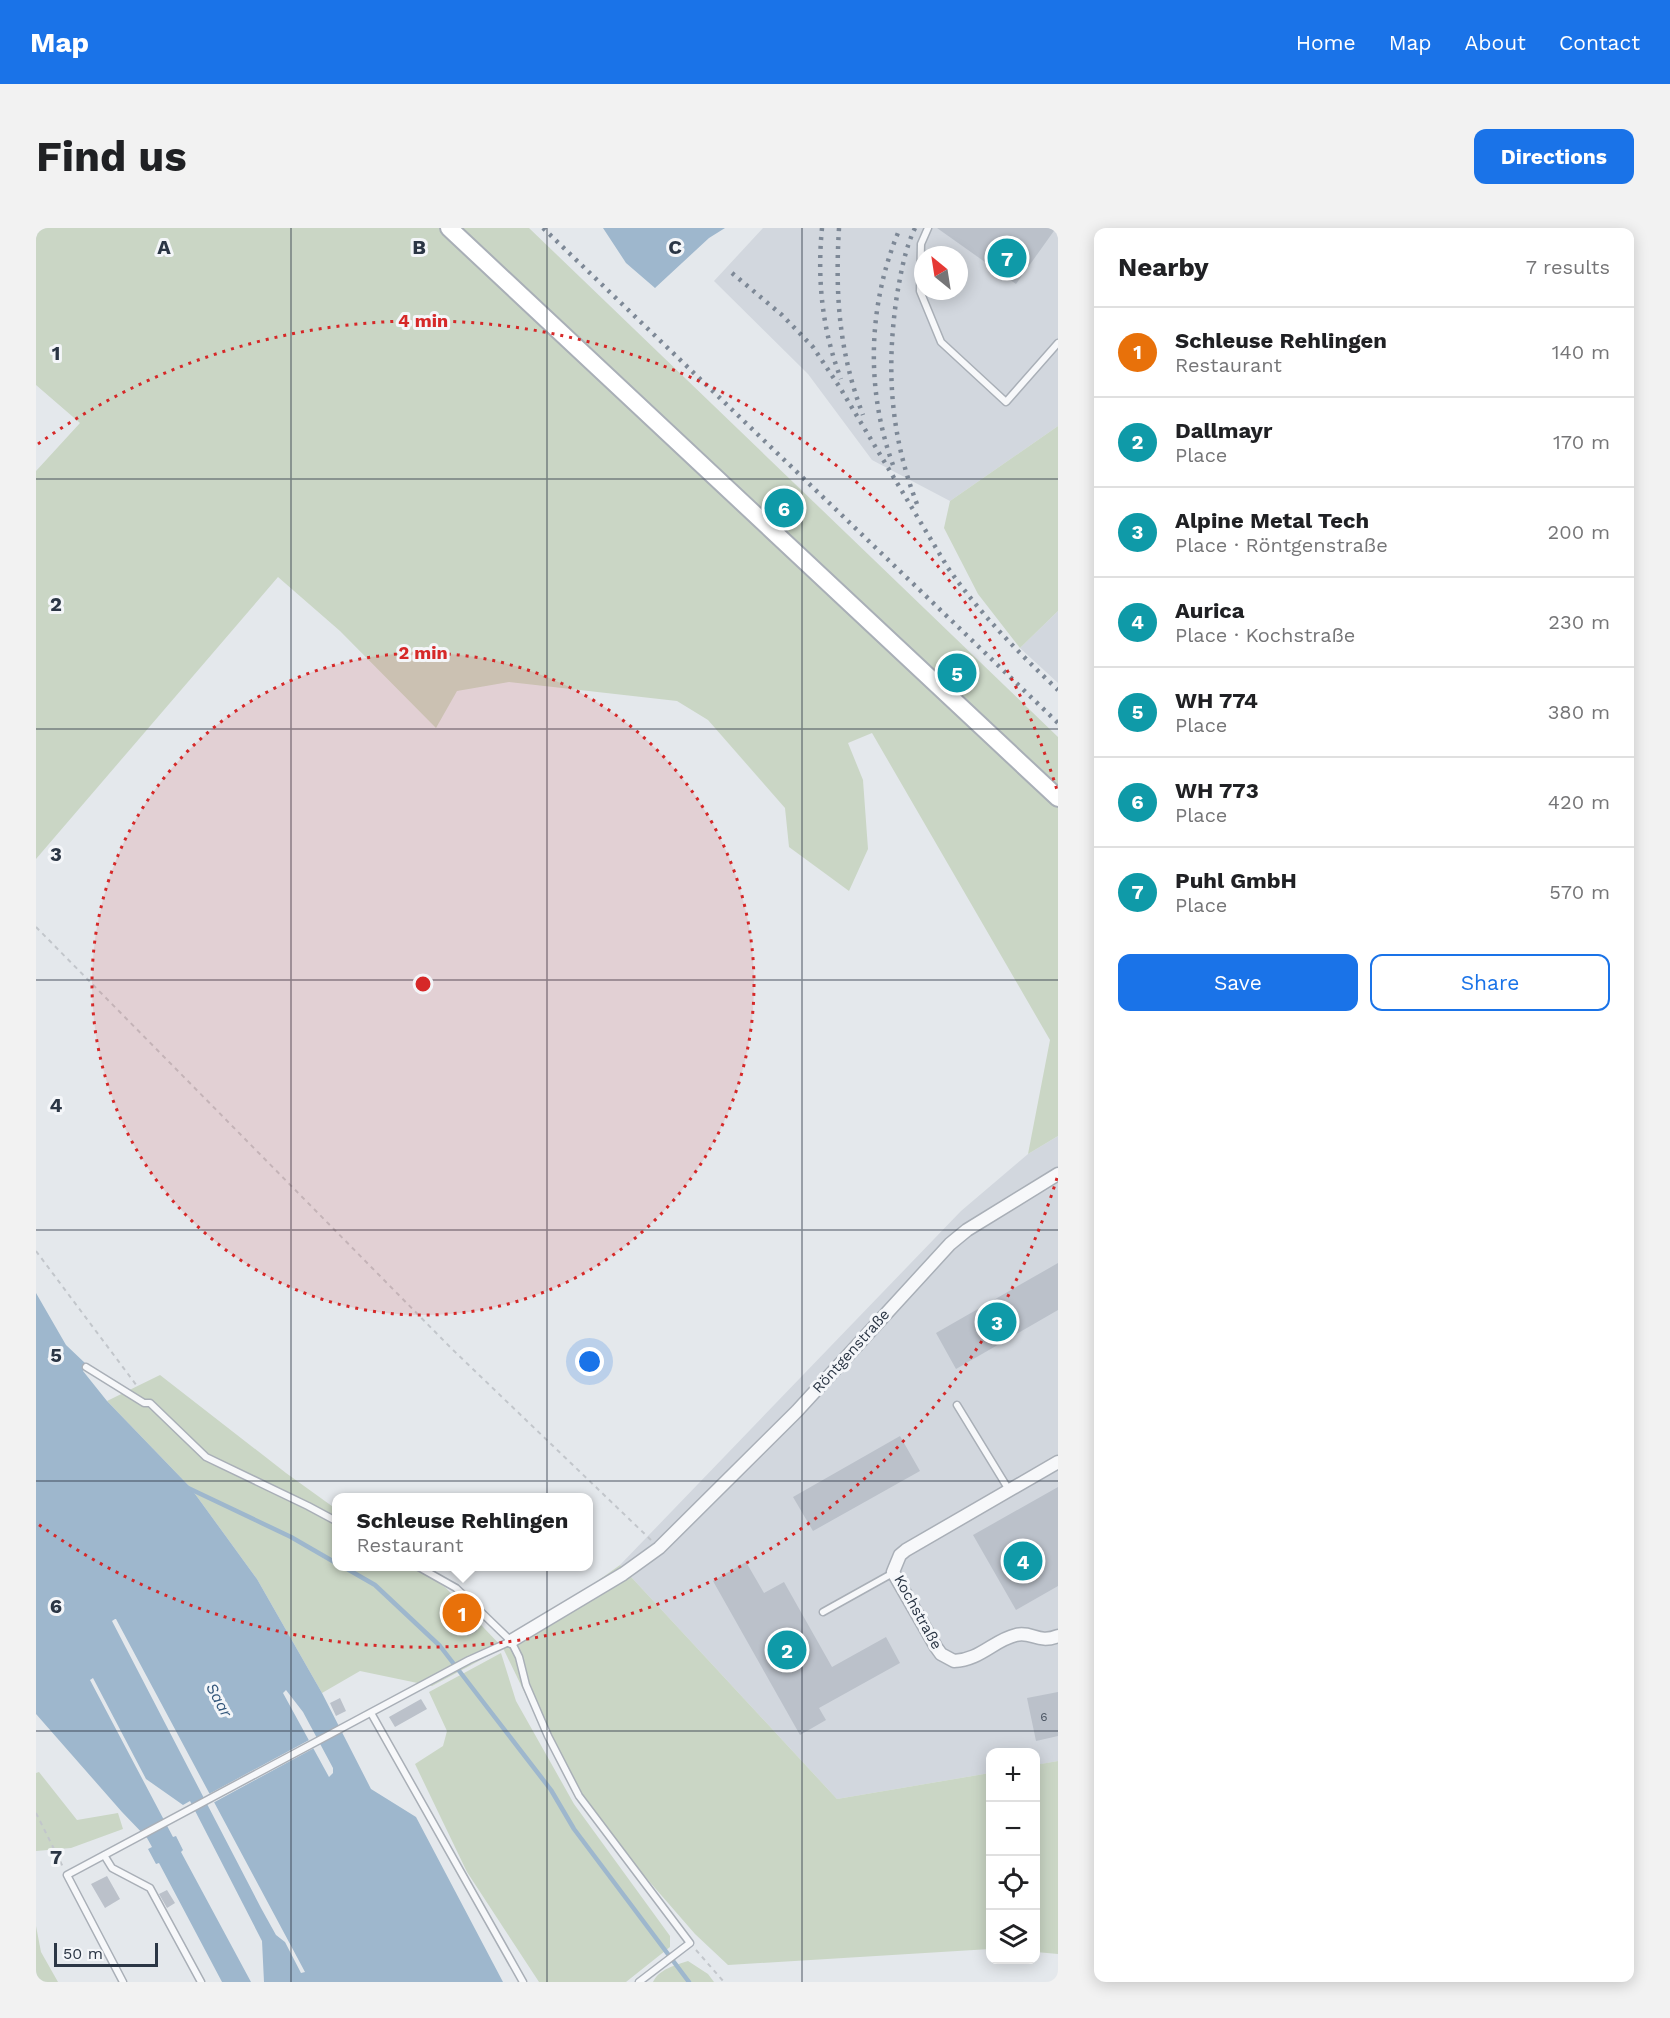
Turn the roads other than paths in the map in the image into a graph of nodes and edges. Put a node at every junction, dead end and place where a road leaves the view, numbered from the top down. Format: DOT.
graph roads {
  1 [pos="449,228"];
  2 [pos="928,228"];
  3 [pos="1058,343"];
  4 [pos="1058,798"];
  5 [pos="1058,1174"];
  6 [pos="86,1368"];
  7 [pos="957,1405"];
  8 [pos="1058,1462"];
  9 [pos="1009,1490"];
  10 [pos="332,1519"];
  11 [pos="426,1571"];
  12 [pos="893,1572"];
  13 [pos="823,1612"];
  14 [pos="1058,1636"];
  15 [pos="511,1641"];
  16 [pos="371,1713"];
  17 [pos="105,1855"];
  18 [pos="123,1982"];
  19 [pos="201,1982"];
  20 [pos="523,1982"];
  21 [pos="639,1982"];
  1 -- 4 [label="main road"];
  2 -- 3 [label="lane"];
  5 -- 15 [label="street, Röntgenstraße"];
  6 -- 10 [label="lane"];
  7 -- 9 [label="lane"];
  8 -- 9 [label="street, Kochstraße"];
  9 -- 12 [label="street, Kochstraße"];
  11 -- 15 [label="lane"];
  12 -- 13 [label="lane"];
  12 -- 14 [label="street, Kochstraße"];
  15 -- 16 [label="lane"];
  15 -- 21 [label="lane"];
  16 -- 17 [label="lane"];
  16 -- 20 [label="lane"];
  17 -- 18 [label="lane"];
  17 -- 19 [label="lane"];
}
